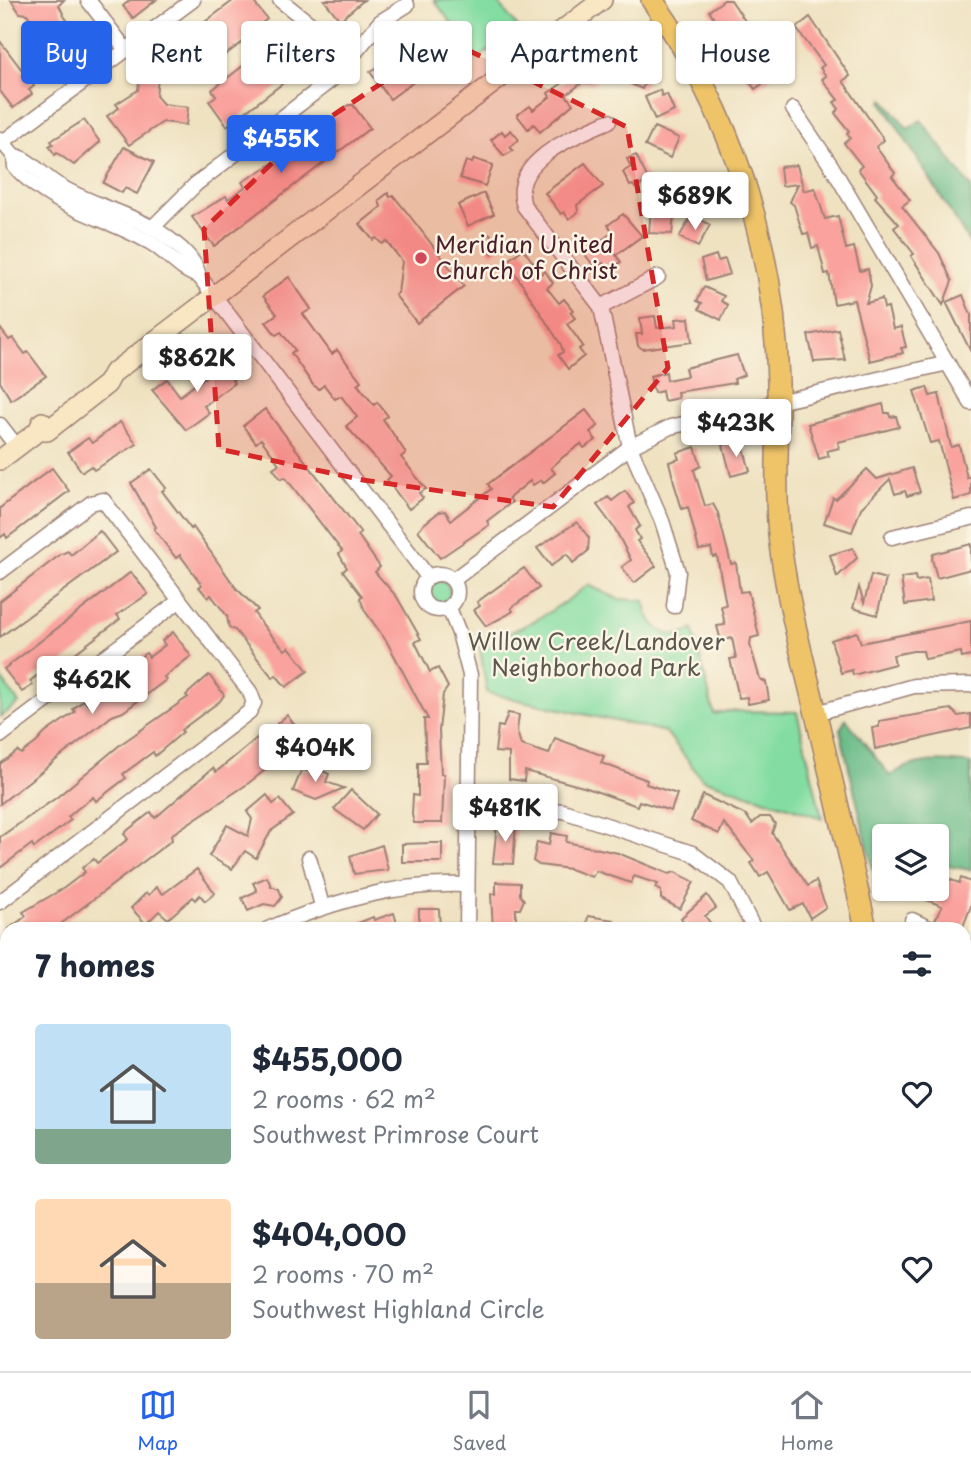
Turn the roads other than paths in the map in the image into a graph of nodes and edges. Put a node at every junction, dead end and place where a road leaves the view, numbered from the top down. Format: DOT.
graph roads {
  1 [pos="88,0"];
  2 [pos="193,0"];
  3 [pos="280,0"];
  4 [pos="602,0"];
  5 [pos="652,0"];
  6 [pos="407,5"];
  7 [pos="165,21"];
  8 [pos="307,21"];
  9 [pos="360,47"];
  10 [pos="126,50"];
  11 [pos="326,84"];
  12 [pos="793,109"];
  13 [pos="610,121"];
  14 [pos="1,142"];
  15 [pos="14,156"];
  16 [pos="152,228"];
  17 [pos="199,276"];
  18 [pos="658,277"];
  19 [pos="216,297"];
  20 [pos="601,307"];
  21 [pos="948,363"];
  22 [pos="778,402"];
  23 [pos="971,403"];
  24 [pos="0,425"];
  25 [pos="17,447"];
  26 [pos="631,447"];
  27 [pos="0,460"];
  28 [pos="971,518"];
  29 [pos="892,537"];
  30 [pos="0,572"];
  31 [pos="428,578"];
  32 [pos="453,580"];
  33 [pos="179,601"];
  34 [pos="674,606"];
  35 [pos="449,608"];
  36 [pos="971,685"];
  37 [pos="818,722"];
  38 [pos="0,736"];
  39 [pos="469,802"];
  40 [pos="309,858"];
  41 [pos="466,885"];
  42 [pos="0,902"];
  43 [pos="322,906"];
  44 [pos="912,920"];
  45 [pos="284,922"];
  46 [pos="467,922"];
  47 [pos="750,922"];
  48 [pos="864,922"];
  49 [pos="916,922"];
  1 -- 10 [label="street"];
  2 -- 7 [label="street"];
  3 -- 8 [label="street"];
  4 -- 19 [label="main road"];
  5 -- 22 [label="main road"];
  6 -- 9 [label="street"];
  10 -- 14 [label="street"];
  11 -- 16 [label="street"];
  12 -- 21 [label="street"];
  13 -- 20 [label="street"];
  14 -- 15 [label="street"];
  15 -- 16 [label="street"];
  15 -- 17 [label="street"];
  16 -- 17 [label="street"];
  17 -- 19 [label="street"];
  18 -- 20 [label="street"];
  19 -- 25 [label="main road"];
  19 -- 31 [label="street"];
  20 -- 26 [label="street"];
  21 -- 22 [label="street"];
  21 -- 23 [label="street"];
  22 -- 26 [label="street"];
  22 -- 37 [label="main road"];
  24 -- 25 [label="street"];
  25 -- 27 [label="main road"];
  26 -- 32 [label="street"];
  26 -- 34 [label="street"];
  28 -- 29 [label="street"];
  30 -- 33 [label="street"];
  31 -- 32 [label="street"];
  31 -- 35 [label="street"];
  32 -- 35 [label="street"];
  33 -- 38 [label="street"];
  33 -- 42 [label="street"];
  35 -- 39 [label="street"];
  36 -- 37 [label="street"];
  37 -- 48 [label="main road"];
  39 -- 41 [label="street"];
  39 -- 47 [label="street"];
  40 -- 43 [label="street"];
  41 -- 43 [label="street"];
  41 -- 46 [label="street"];
  43 -- 45 [label="street"];
  44 -- 49 [label="street"];
}
